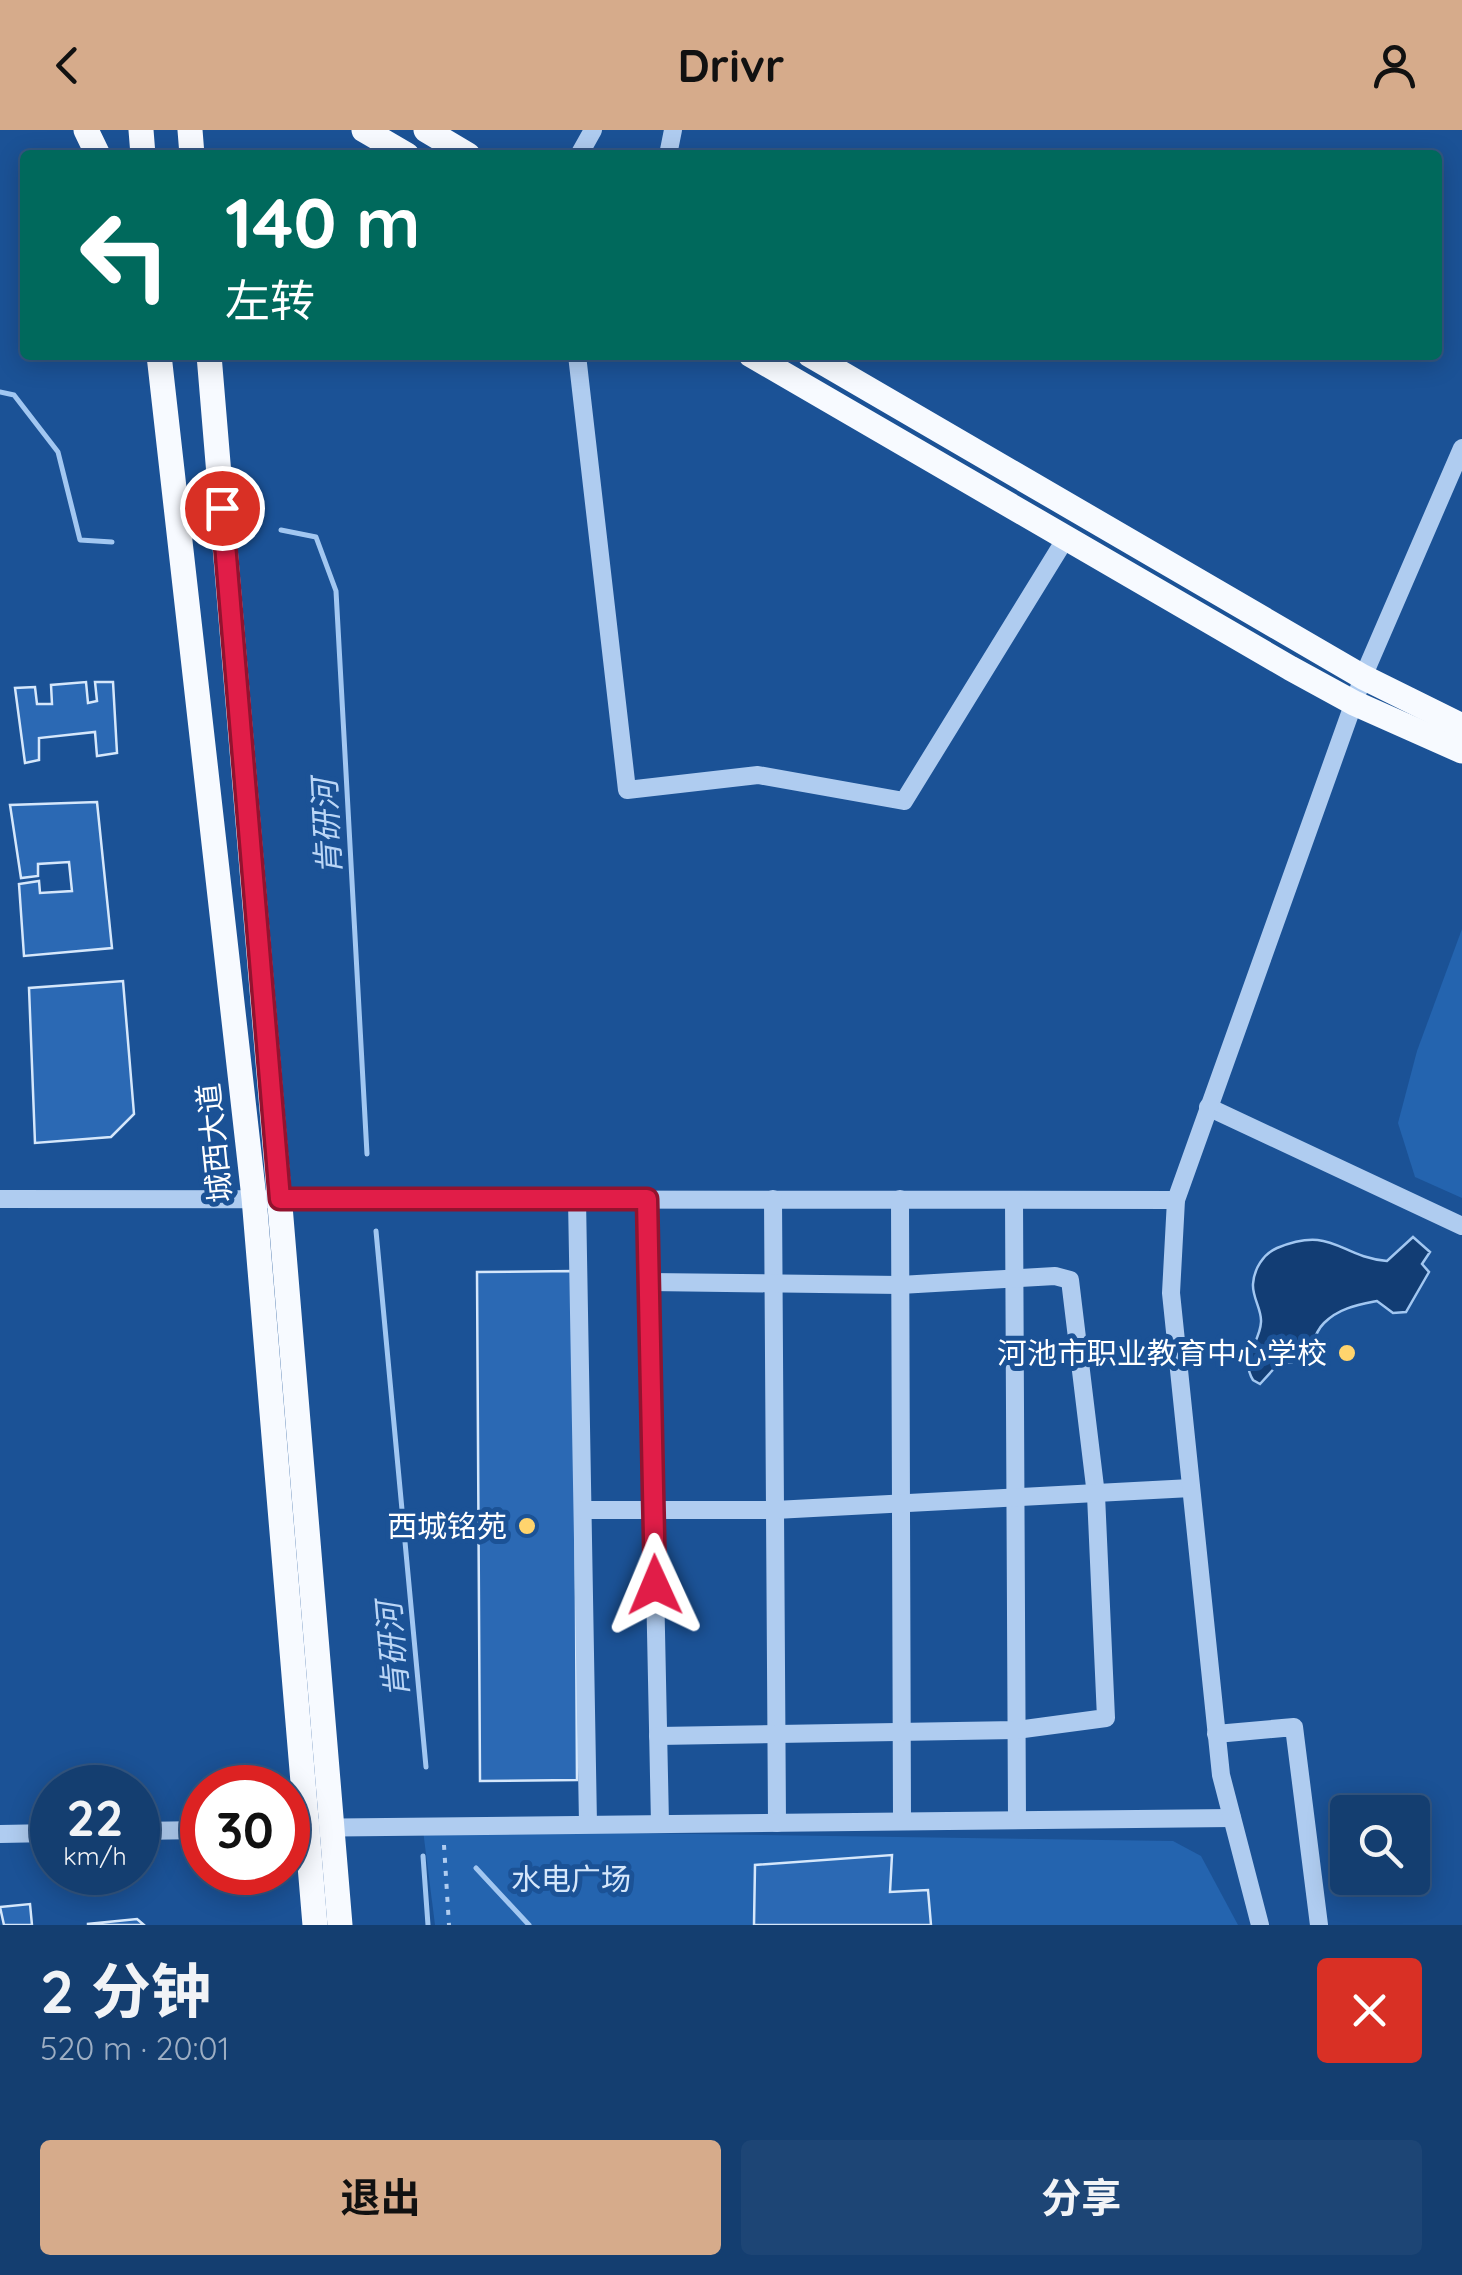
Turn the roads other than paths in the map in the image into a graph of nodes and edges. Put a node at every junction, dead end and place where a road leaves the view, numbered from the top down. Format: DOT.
graph roads {
  1 [pos="364,130"];
  2 [pos="426,130"];
  3 [pos="398,150"];
  4 [pos="460,150"];
  5 [pos="160,360"];
  6 [pos="210,360"];
  7 [pos="578,360"];
  8 [pos="761,360"];
  9 [pos="819,360"];
  10 [pos="1462,448"];
  11 [pos="1066,538"];
  12 [pos="1363,677"];
  13 [pos="1354,703"];
  14 [pos="1462,726"];
  15 [pos="1462,751"];
  16 [pos="1208,1108"];
  17 [pos="254,1198"];
  18 [pos="0,1199"];
  19 [pos="280,1199"];
  20 [pos="578,1199"];
  21 [pos="647,1199"];
  22 [pos="774,1200"];
  23 [pos="900,1200"];
  24 [pos="1014,1200"];
  25 [pos="1176,1200"];
  26 [pos="1462,1226"];
  27 [pos="1014,1280"];
  28 [pos="649,1282"];
  29 [pos="774,1284"];
  30 [pos="900,1285"];
  31 [pos="1191,1488"];
  32 [pos="1096,1496"];
  33 [pos="1015,1500"];
  34 [pos="901,1503"];
  35 [pos="583,1510"];
  36 [pos="654,1510"];
  37 [pos="775,1510"];
  38 [pos="902,1730"];
  39 [pos="1016,1730"];
  40 [pos="777,1732"];
  41 [pos="1216,1734"];
  42 [pos="658,1736"];
  43 [pos="293,1765"];
  44 [pos="1232,1818"];
  45 [pos="1016,1820"];
  46 [pos="902,1822"];
  47 [pos="778,1823"];
  48 [pos="588,1824"];
  49 [pos="660,1824"];
  50 [pos="334,1827"];
  51 [pos="310,1828"];
  52 [pos="30,1833"];
  53 [pos="0,1834"];
  54 [pos="309,1895"];
  55 [pos="315,1925"];
  56 [pos="340,1925"];
  57 [pos="1260,1925"];
  58 [pos="1319,1925"];
  1 -- 3 [label="main road"];
  2 -- 4 [label="main road"];
  5 -- 17 [label="main road, 城西大道"];
  6 -- 19 [label="main road, 城西大道"];
  7 -- 11 [label="street"];
  8 -- 11 [label="main road"];
  9 -- 12 [label="main road"];
  10 -- 12 [label="street"];
  11 -- 13 [label="main road"];
  12 -- 13 [label="street"];
  12 -- 14 [label="main road"];
  13 -- 15 [label="main road"];
  13 -- 16 [label="street"];
  16 -- 25 [label="street"];
  16 -- 26 [label="street"];
  17 -- 18 [label="street"];
  17 -- 19 [label="street"];
  17 -- 43 [label="main road, 城西大道"];
  19 -- 20 [label="street"];
  19 -- 50 [label="main road, 城西大道"];
  20 -- 21 [label="street"];
  20 -- 35 [label="street"];
  21 -- 22 [label="street"];
  21 -- 28 [label="street"];
  22 -- 23 [label="street"];
  22 -- 29 [label="street"];
  23 -- 24 [label="street"];
  23 -- 30 [label="street"];
  24 -- 25 [label="street"];
  24 -- 27 [label="street"];
  25 -- 31 [label="street"];
  27 -- 30 [label="street"];
  27 -- 32 [label="street"];
  27 -- 33 [label="street"];
  28 -- 29 [label="street"];
  28 -- 36 [label="street"];
  29 -- 30 [label="street"];
  29 -- 37 [label="street"];
  30 -- 34 [label="street"];
  31 -- 32 [label="street"];
  31 -- 41 [label="street"];
  32 -- 33 [label="street"];
  32 -- 39 [label="street"];
  33 -- 34 [label="street"];
  33 -- 39 [label="street"];
  34 -- 37 [label="street"];
  34 -- 38 [label="street"];
  35 -- 36 [label="street"];
  35 -- 48 [label="street"];
  36 -- 37 [label="street"];
  36 -- 42 [label="street"];
  37 -- 40 [label="street"];
  38 -- 39 [label="street"];
  38 -- 40 [label="street"];
  38 -- 46 [label="street"];
  39 -- 45 [label="street"];
  40 -- 42 [label="street"];
  40 -- 47 [label="street"];
  41 -- 44 [label="street"];
  41 -- 58 [label="street"];
  42 -- 49 [label="street"];
  44 -- 45 [label="street"];
  44 -- 57 [label="street"];
  45 -- 46 [label="street"];
  46 -- 47 [label="street"];
  47 -- 49 [label="street"];
  48 -- 49 [label="street"];
  48 -- 50 [label="street"];
  50 -- 51 [label="street"];
  50 -- 56 [label="main road, 城西大道"];
  52 -- 53 [label="street"];
  54 -- 55 [label="main road, 城西大道"];
}
